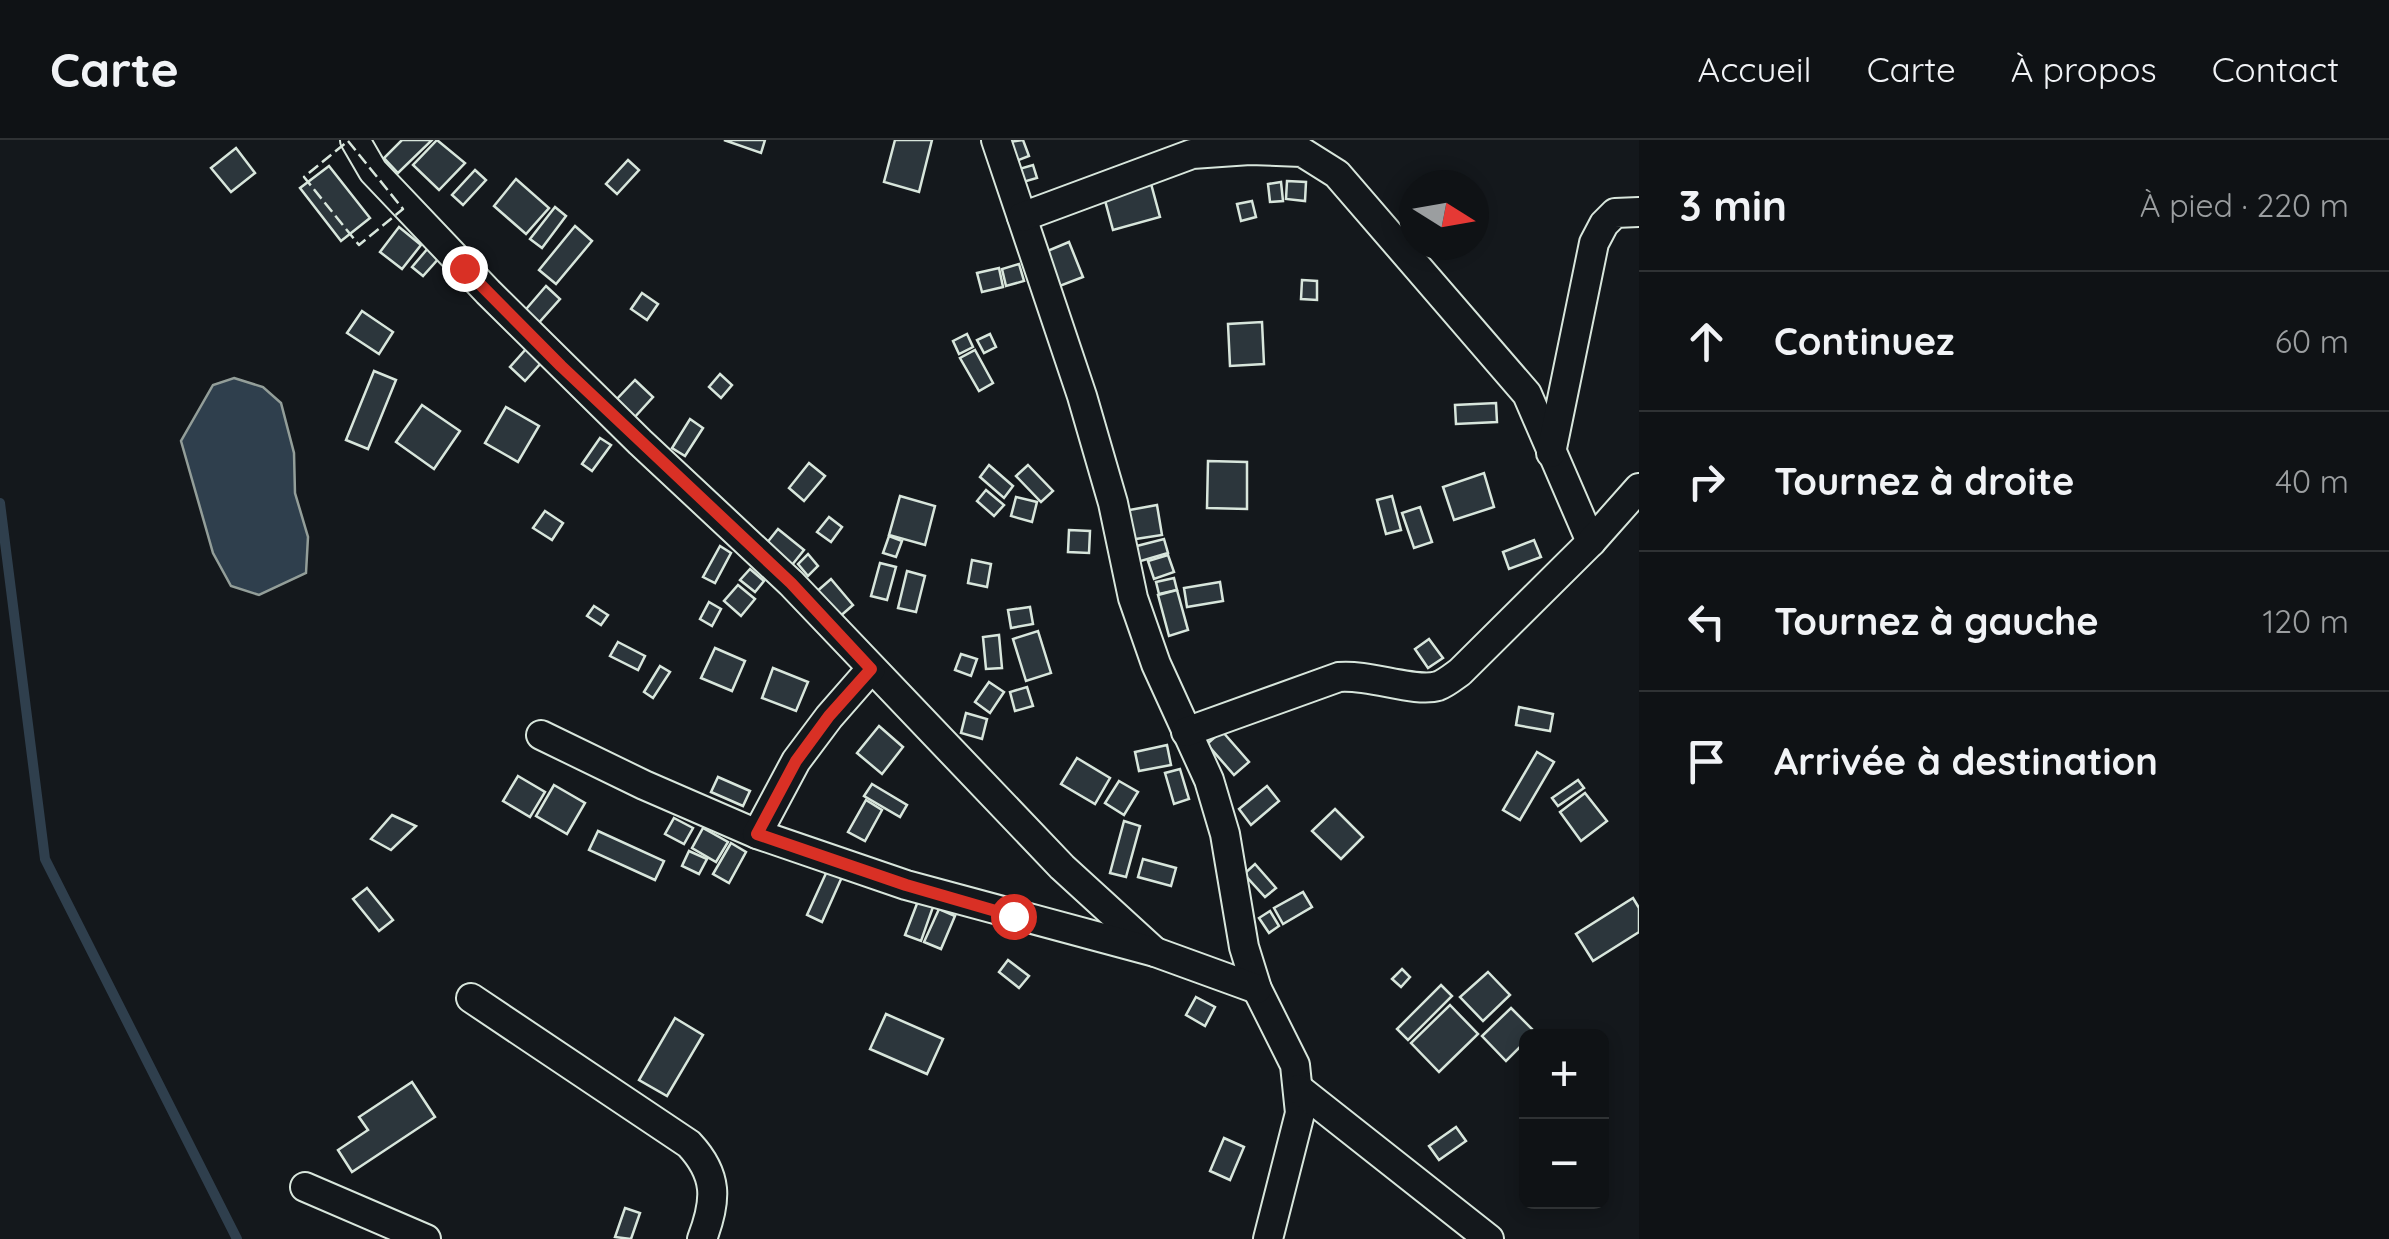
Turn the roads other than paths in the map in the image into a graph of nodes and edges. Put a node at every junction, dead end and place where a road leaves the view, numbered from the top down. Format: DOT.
graph roads {
  1 [pos="355,140"];
  2 [pos="996,140"];
  3 [pos="1639,212"];
  4 [pos="1022,217"];
  5 [pos="1551,453"];
  6 [pos="1639,488"];
  7 [pos="1591,542"];
  8 [pos="871,669"];
  9 [pos="1186,732"];
  10 [pos="541,735"];
  11 [pos="757,834"];
  12 [pos="1156,952"];
  13 [pos="1256,989"];
  14 [pos="472,998"];
  15 [pos="1299,1089"];
  16 [pos="305,1188"];
  17 [pos="426,1239"];
  18 [pos="702,1239"];
  19 [pos="1268,1239"];
  20 [pos="1489,1239"];
  1 -- 8 [label="street"];
  2 -- 4 [label="street"];
  3 -- 5 [label="street"];
  4 -- 5 [label="street"];
  4 -- 9 [label="street"];
  5 -- 7 [label="street"];
  6 -- 7 [label="street"];
  7 -- 9 [label="street"];
  8 -- 11 [label="street"];
  8 -- 12 [label="street"];
  9 -- 13 [label="street"];
  10 -- 11 [label="street"];
  11 -- 12 [label="street"];
  12 -- 13 [label="street"];
  13 -- 15 [label="street"];
  14 -- 18 [label="street"];
  15 -- 19 [label="street"];
  15 -- 20 [label="street"];
  16 -- 17 [label="street"];
}
